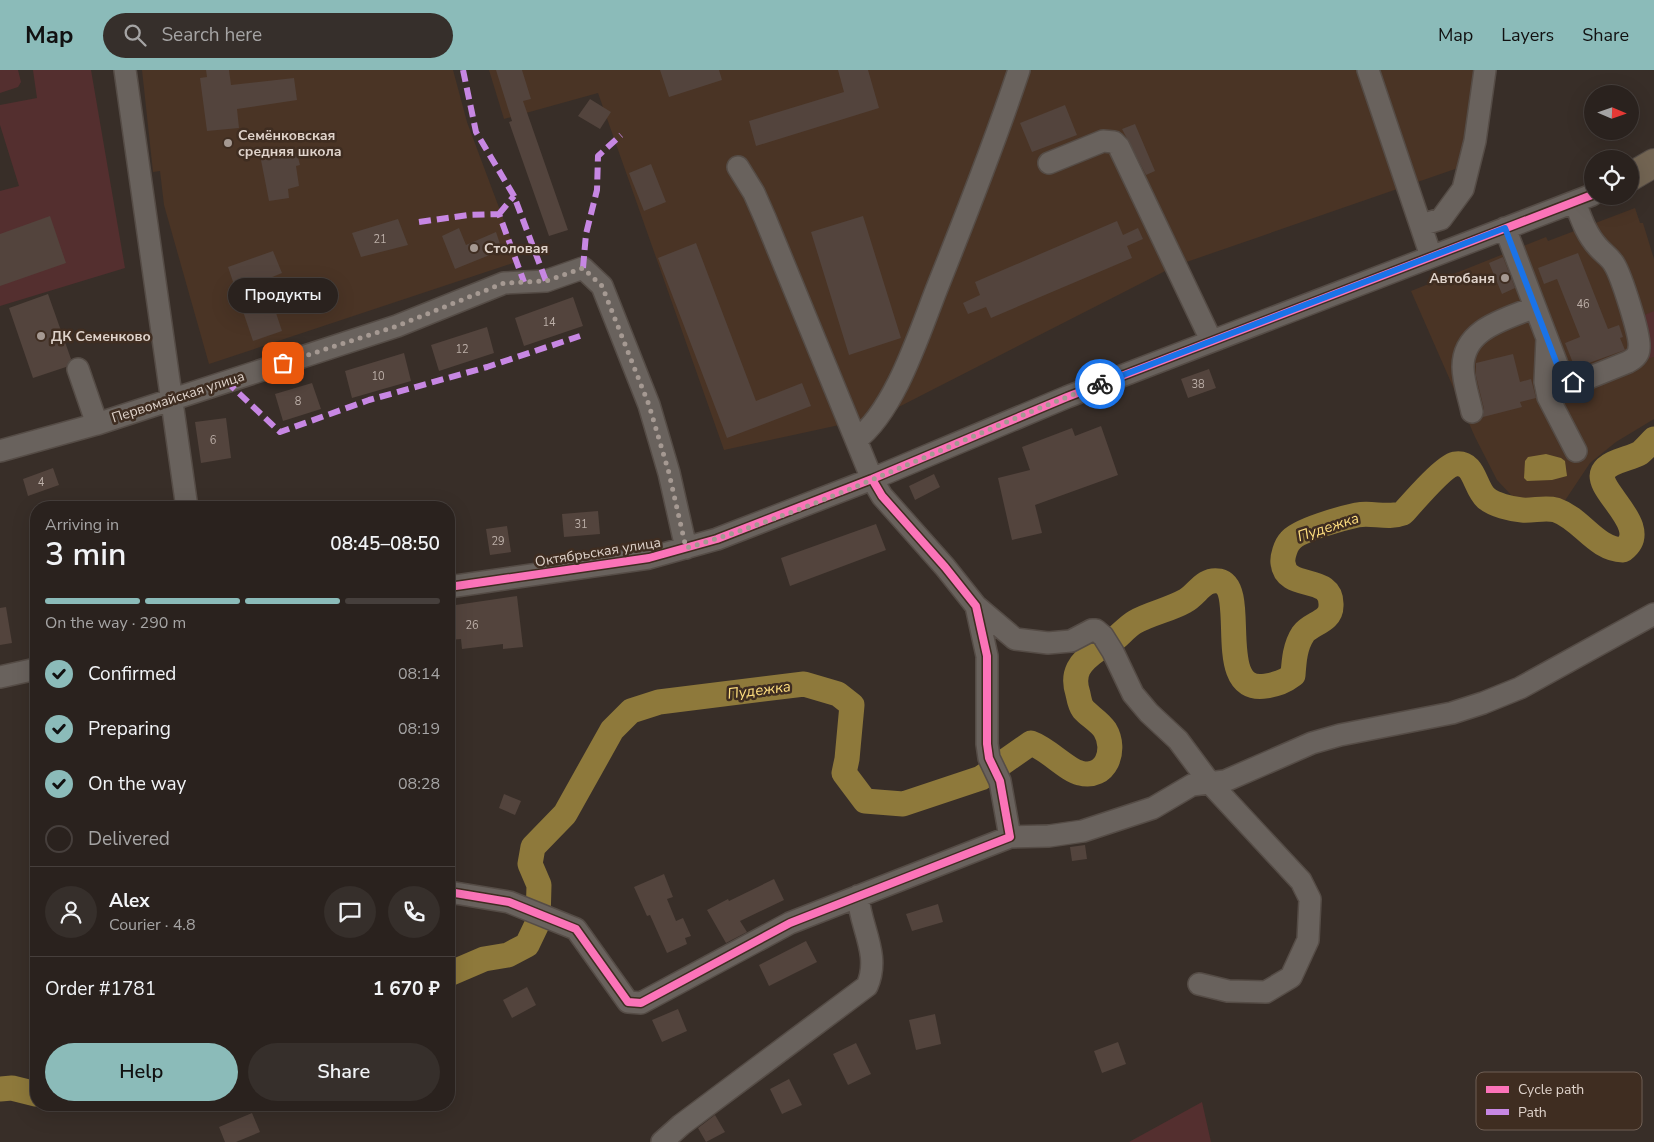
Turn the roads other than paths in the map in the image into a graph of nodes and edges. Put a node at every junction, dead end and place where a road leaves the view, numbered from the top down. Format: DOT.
graph roads {
  1 [pos="125,70"];
  2 [pos="1019,70"];
  3 [pos="1368,70"];
  4 [pos="1485,70"];
  5 [pos="1049,163"];
  6 [pos="1654,164"];
  7 [pos="738,167"];
  8 [pos="1654,169"];
  9 [pos="1639,173"];
  10 [pos="1654,174"];
  11 [pos="1639,175"];
  12 [pos="1639,176"];
  13 [pos="1584,198"];
  14 [pos="1584,205"];
  15 [pos="1421,225"];
  16 [pos="1505,228"];
  17 [pos="1431,256"];
  18 [pos="1535,308"];
  19 [pos="1547,338"];
  20 [pos="1211,340"];
  21 [pos="78,369"];
  22 [pos="172,399"];
  23 [pos="1472,412"];
  24 [pos="97,424"];
  25 [pos="856,440"];
  26 [pos="0,451"];
  27 [pos="1576,451"];
  28 [pos="872,479"];
  29 [pos="186,501"];
  30 [pos="686,548"];
  31 [pos="455,586"];
  32 [pos="976,606"];
  33 [pos="1654,614"];
  34 [pos="30,670"];
  35 [pos="0,677"];
  36 [pos="1210,783"];
  37 [pos="1010,837"];
  38 [pos="455,893"];
  39 [pos="858,896"];
  40 [pos="1199,984"];
  41 [pos="662,1142"];
  1 -- 22 [label="street"];
  2 -- 25 [label="street"];
  3 -- 15 [label="street"];
  4 -- 15 [label="street"];
  5 -- 20 [label="street"];
  6 -- 9 [label="highway"];
  7 -- 25 [label="street"];
  8 -- 11 [label="street"];
  10 -- 12 [label="street"];
  13 -- 16 [label="street, Октябрьская улица"];
  14 -- 19 [label="street"];
  15 -- 17 [label="street"];
  16 -- 17 [label="street, Октябрьская улица"];
  16 -- 18 [label="street"];
  17 -- 20 [label="street, Октябрьская улица"];
  18 -- 19 [label="street"];
  18 -- 23 [label="street"];
  19 -- 27 [label="street"];
  20 -- 28 [label="street, Октябрьская улица"];
  21 -- 24 [label="street"];
  22 -- 24 [label="street, Первомайская улица"];
  22 -- 29 [label="street"];
  22 -- 30 [label="street, Первомайская улица"];
  24 -- 26 [label="street, Первомайская улица"];
  25 -- 28 [label="street"];
  28 -- 30 [label="street, Октябрьская улица"];
  28 -- 32 [label="street"];
  30 -- 31 [label="street, Октябрьская улица"];
  32 -- 36 [label="street"];
  32 -- 37 [label="street"];
  33 -- 36 [label="street"];
  34 -- 35 [label="street"];
  36 -- 37 [label="street"];
  36 -- 40 [label="street"];
  37 -- 39 [label="street"];
  38 -- 39 [label="street"];
  39 -- 41 [label="street"];
}
